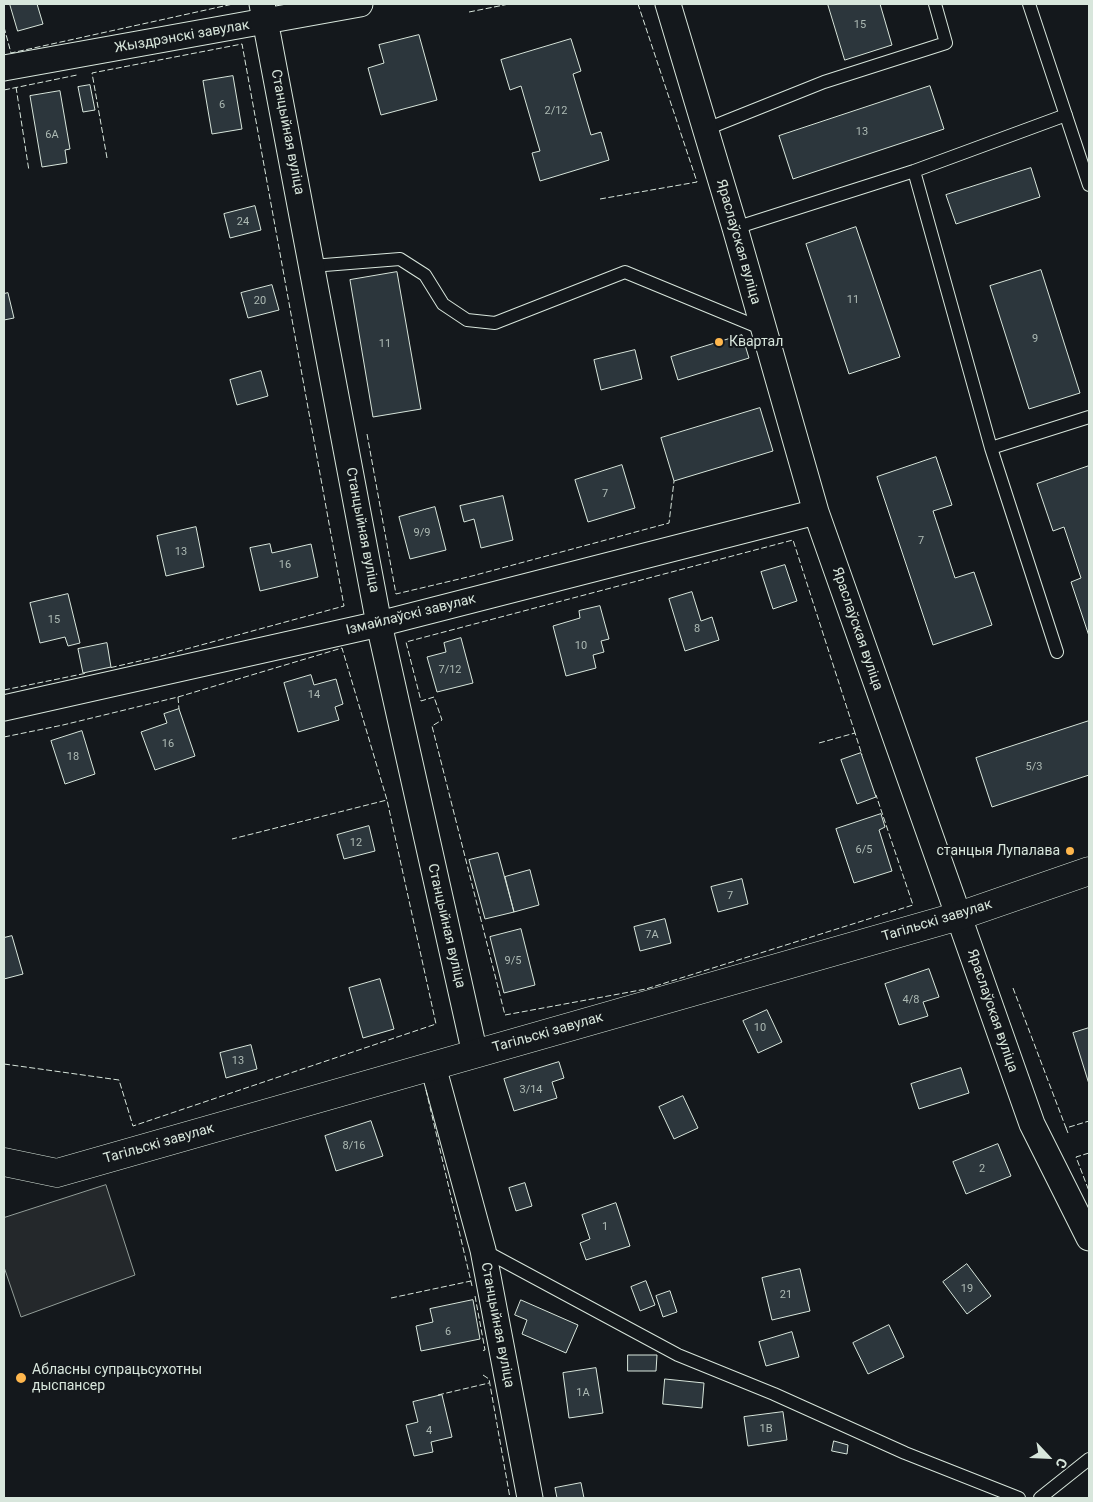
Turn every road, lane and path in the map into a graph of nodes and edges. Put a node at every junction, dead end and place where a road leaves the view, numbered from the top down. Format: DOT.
graph roads {
  1 [pos="360,4"];
  2 [pos="668,4"];
  3 [pos="935,4"];
  4 [pos="1029,4"];
  5 [pos="264,13"];
  6 [pos="4,68"];
  7 [pos="1066,115"];
  8 [pos="704,130"];
  9 [pos="1087,168"];
  10 [pos="914,171"];
  11 [pos="1089,185"];
  12 [pos="736,228"];
  13 [pos="312,266"];
  14 [pos="763,329"];
  15 [pos="1089,417"];
  16 [pos="991,448"];
  17 [pos="816,512"];
  18 [pos="379,624"];
  19 [pos="1057,652"];
  20 [pos="4,708"];
  21 [pos="1089,871"];
  22 [pos="959,916"];
  23 [pos="474,1054"];
  24 [pos="433,1066"];
  25 [pos="4,1162"];
  26 [pos="1089,1238"];
  27 [pos="483,1250"];
  28 [pos="1089,1459"];
  29 [pos="530,1498"];
  30 [pos="1020,1498"];
  31 [pos="1040,1498"];
  1 -- 5 [label="street, Жыздрэнскі завулак"];
  2 -- 8 [label="street, Яраслаўская вуліца"];
  3 -- 8 [label="lane"];
  4 -- 7 [label="lane"];
  5 -- 6 [label="street, Жыздрэнскі завулак"];
  5 -- 13 [label="street, Станцыйная вуліца"];
  7 -- 9 [label="lane"];
  7 -- 10 [label="lane"];
  8 -- 12 [label="street, Яраслаўская вуліца"];
  9 -- 11 [label="lane"];
  10 -- 12 [label="lane"];
  10 -- 16 [label="lane"];
  12 -- 14 [label="street, Яраслаўская вуліца"];
  13 -- 14 [label="lane"];
  13 -- 18 [label="street, Станцыйная вуліца"];
  14 -- 17 [label="street, Яраслаўская вуліца"];
  15 -- 16 [label="lane"];
  16 -- 19 [label="lane"];
  17 -- 18 [label="street, Ізмайлаўскі завулак"];
  17 -- 22 [label="street, Яраслаўская вуліца"];
  18 -- 20 [label="street, Ізмайлаўскі завулак"];
  18 -- 23 [label="street, Станцыйная вуліца"];
  21 -- 22 [label="main road, Тагільскі завулак"];
  22 -- 23 [label="main road, Тагільскі завулак"];
  22 -- 26 [label="street, Яраслаўская вуліца"];
  23 -- 24 [label="main road, Тагільскі завулак"];
  24 -- 25 [label="main road, Тагільскі завулак"];
  24 -- 27 [label="street, Станцыйная вуліца"];
  27 -- 29 [label="street, Станцыйная вуліца"];
  27 -- 30 [label="lane"];
  28 -- 31 [label="lane"];
}
